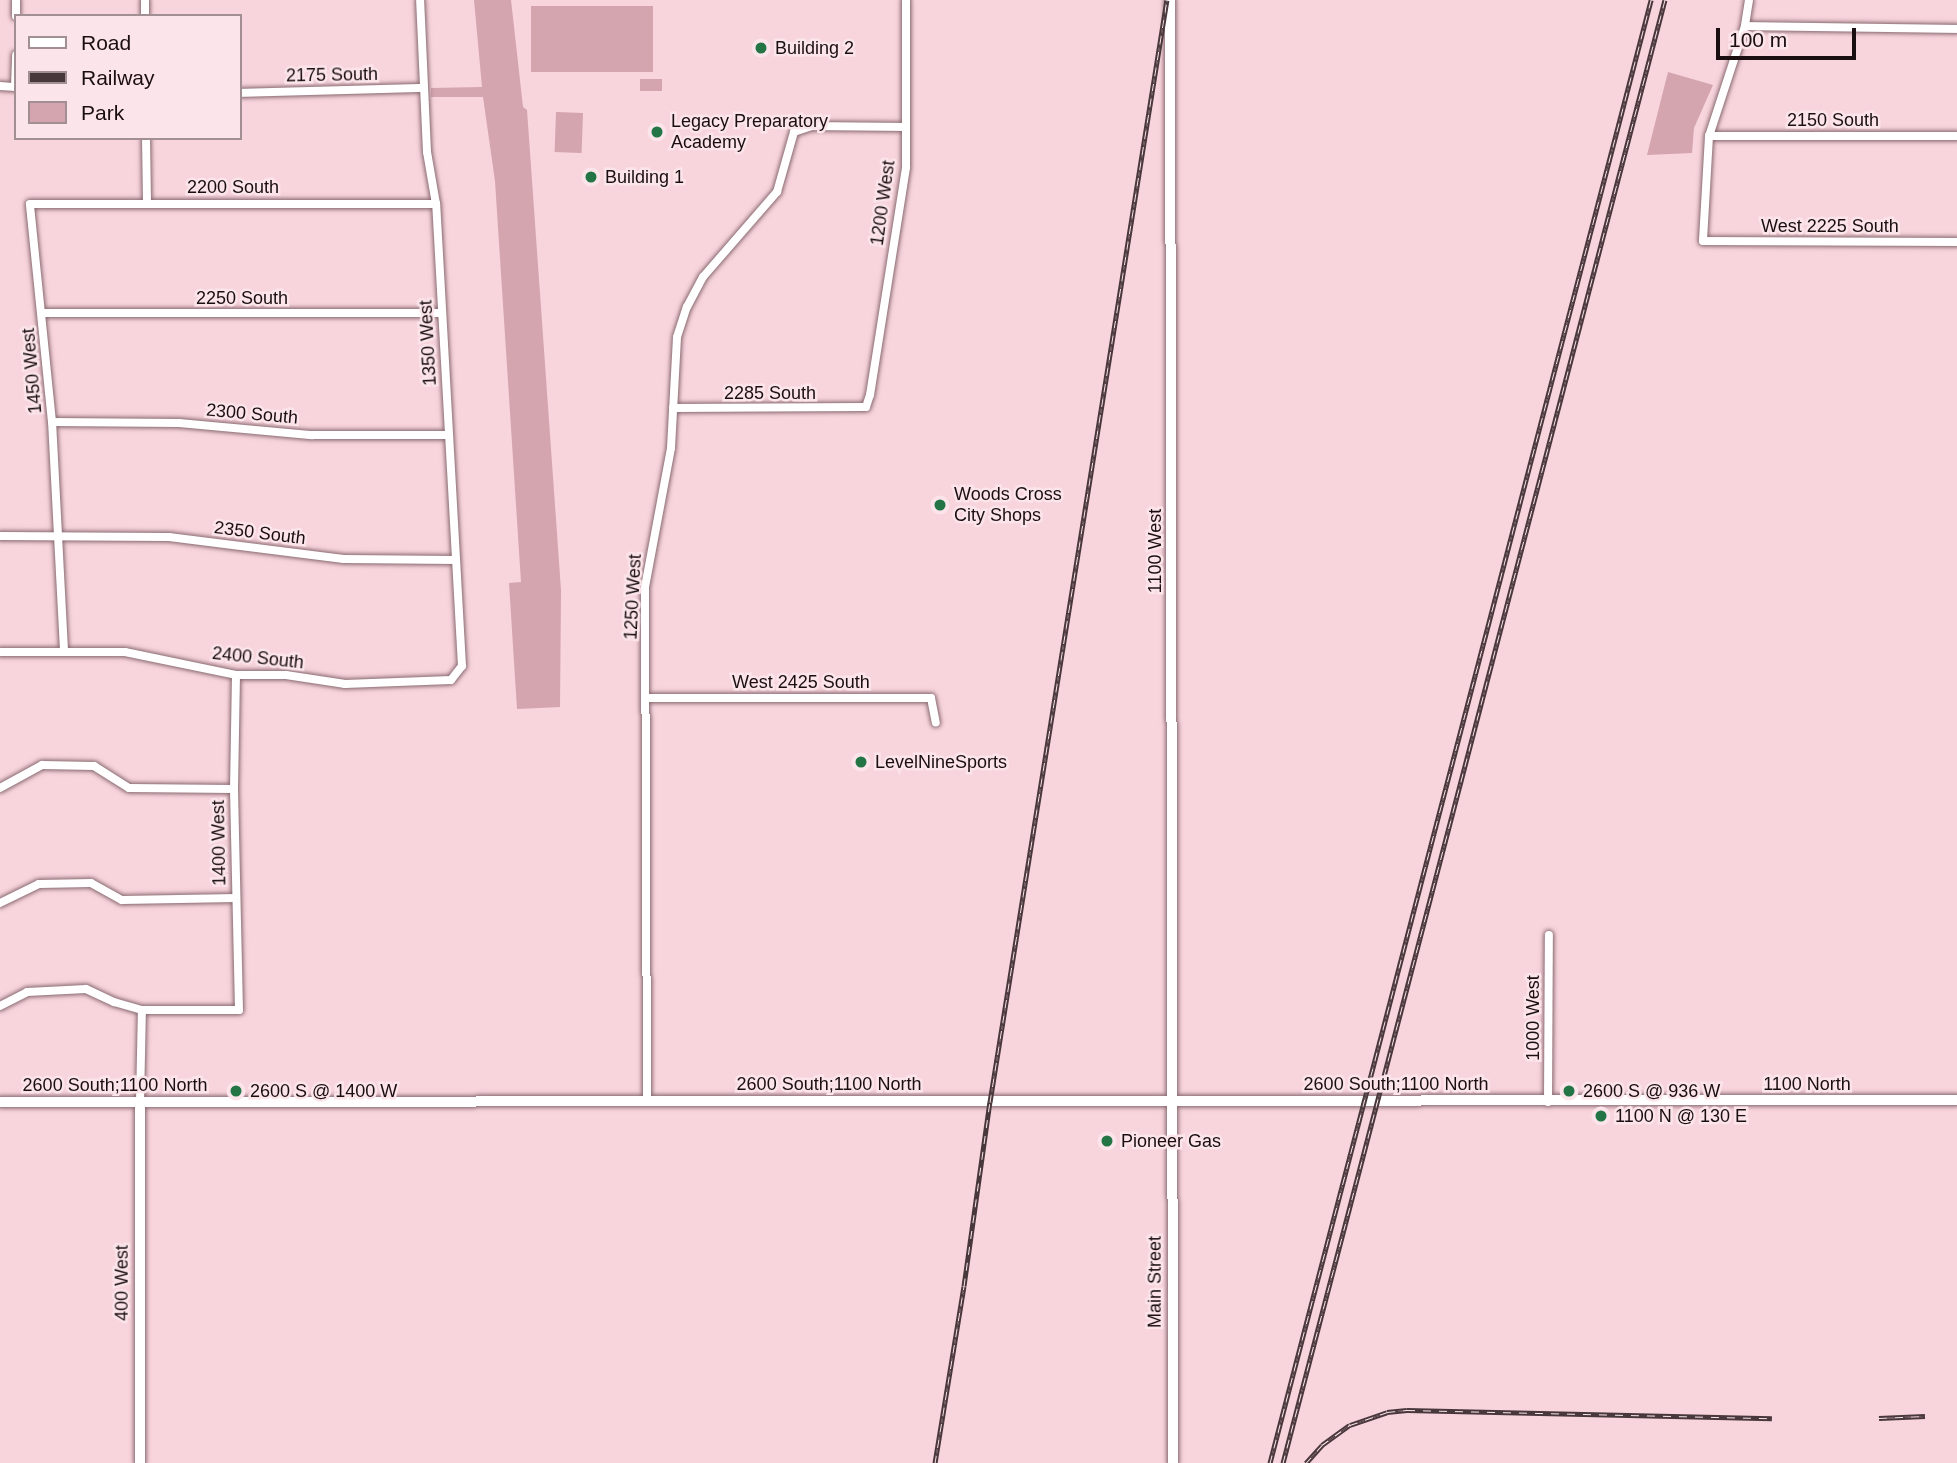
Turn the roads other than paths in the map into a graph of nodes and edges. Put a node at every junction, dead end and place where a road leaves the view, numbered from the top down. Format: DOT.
graph roads {
  1 [pos="420,0"];
  2 [pos="905,0"];
  3 [pos="1170,0"];
  4 [pos="1749,0"];
  5 [pos="1745,26"];
  6 [pos="1957,29"];
  7 [pos="424,88"];
  8 [pos="242,93"];
  9 [pos="905,127"];
  10 [pos="1709,135"];
  11 [pos="1957,136"];
  12 [pos="146,140"];
  13 [pos="148,203"];
  14 [pos="30,204"];
  15 [pos="436,204"];
  16 [pos="1957,242"];
  17 [pos="43,313"];
  18 [pos="442,313"];
  19 [pos="866,407"];
  20 [pos="673,408"];
  21 [pos="52,422"];
  22 [pos="449,435"];
  23 [pos="60,535"];
  24 [pos="0,536"];
  25 [pos="456,560"];
  26 [pos="64,650"];
  27 [pos="0,652"];
  28 [pos="236,675"];
  29 [pos="451,680"];
  30 [pos="646,698"];
  31 [pos="936,723"];
  32 [pos="0,788"];
  33 [pos="234,789"];
  34 [pos="236,898"];
  35 [pos="0,904"];
  36 [pos="1549,936"];
  37 [pos="0,1006"];
  38 [pos="142,1010"];
  39 [pos="1957,1100"];
  40 [pos="1173,1101"];
  41 [pos="0,1102"];
  42 [pos="140,1102"];
  43 [pos="647,1102"];
  44 [pos="1548,1102"];
  45 [pos="1658,1102"];
  46 [pos="140,1463"];
  47 [pos="1173,1463"];
  1 -- 7 [label="street, 1350 West"];
  2 -- 9 [label="street, 1200 West"];
  3 -- 40 [label="main road, 1100 West"];
  4 -- 5 [label="street"];
  5 -- 6 [label="street"];
  5 -- 10 [label="street"];
  7 -- 8 [label="street, 2175 South"];
  7 -- 15 [label="street, 1350 West"];
  9 -- 19 [label="street, 1200 West"];
  9 -- 20 [label="street, 1250 West"];
  10 -- 11 [label="street, 2150 South"];
  10 -- 16 [label="street, West 2225 South"];
  12 -- 13 [label="street"];
  13 -- 14 [label="street, 2200 South"];
  13 -- 15 [label="street, 2200 South"];
  14 -- 17 [label="street, 1450 West"];
  15 -- 18 [label="street, 1350 West"];
  17 -- 18 [label="street, 2250 South"];
  17 -- 21 [label="street, 1450 West"];
  18 -- 22 [label="street, 1350 West"];
  19 -- 20 [label="street, 2285 South"];
  20 -- 30 [label="street, 1250 West"];
  21 -- 22 [label="street, 2300 South"];
  21 -- 23 [label="street, 1450 West"];
  22 -- 25 [label="street, 1350 West"];
  23 -- 24 [label="street, 2350 South"];
  23 -- 25 [label="street, 2350 South"];
  23 -- 26 [label="street"];
  25 -- 29 [label="street, 1350 West"];
  26 -- 27 [label="street"];
  26 -- 28 [label="street, 2400 South"];
  28 -- 29 [label="street, 2400 South"];
  28 -- 33 [label="street, 1400 West"];
  30 -- 31 [label="street, West 2425 South"];
  30 -- 43 [label="street, 1250 West"];
  32 -- 33 [label="street"];
  33 -- 34 [label="street, 1400 West"];
  34 -- 35 [label="street"];
  34 -- 38 [label="street, 1400 West"];
  36 -- 44 [label="street, 1000 West"];
  37 -- 38 [label="street"];
  38 -- 42 [label="street"];
  39 -- 45 [label="main road, 1100 North"];
  40 -- 43 [label="main road, 2600 South;1100 North"];
  40 -- 44 [label="main road, 2600 South;1100 North"];
  40 -- 47 [label="main road, Main Street"];
  41 -- 42 [label="main road, 2600 South;1100 North"];
  42 -- 43 [label="main road, 2600 South;1100 North"];
  42 -- 46 [label="main road, 400 West"];
  44 -- 45 [label="main road, 2600 South;1100 North"];
}
